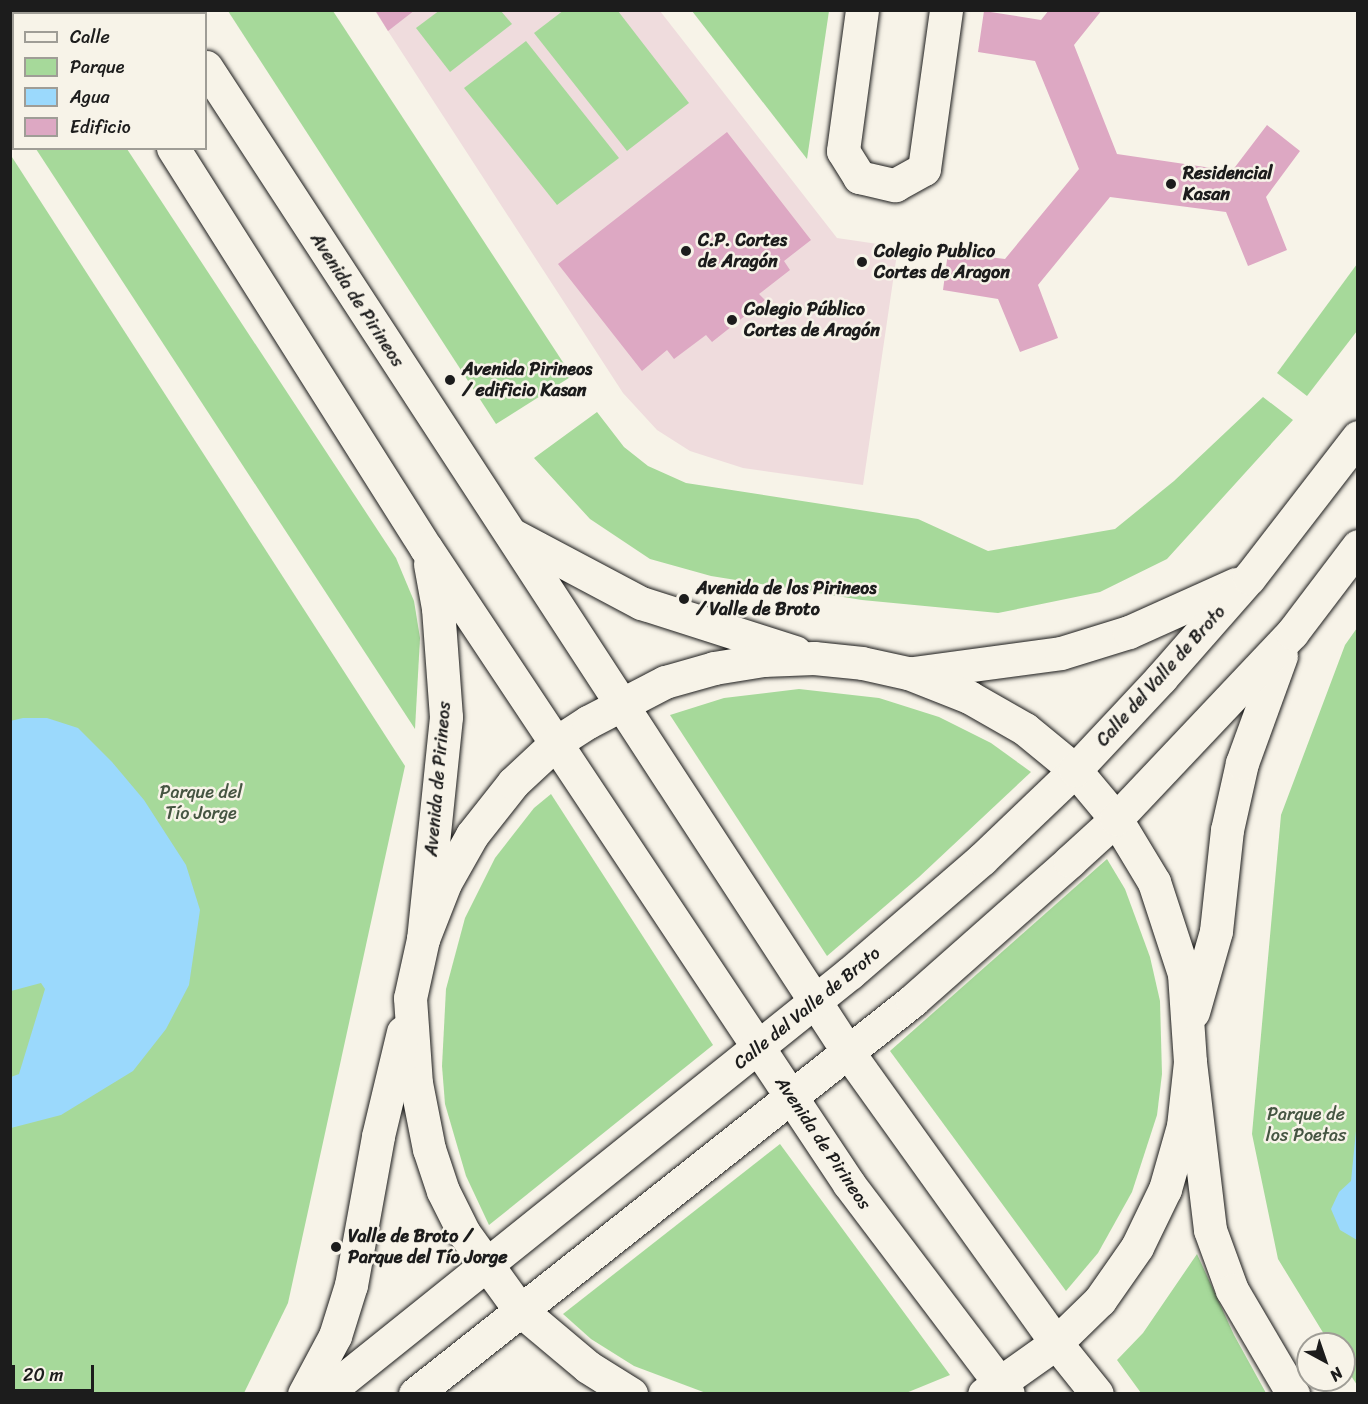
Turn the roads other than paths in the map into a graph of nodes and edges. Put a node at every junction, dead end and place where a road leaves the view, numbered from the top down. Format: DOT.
graph roads {
  1 [pos="862,10"];
  2 [pos="946,10"];
  3 [pos="207,69"];
  4 [pos="174,150"];
  5 [pos="1358,437"];
  6 [pos="509,533"];
  7 [pos="1358,546"];
  8 [pos="426,548"];
  9 [pos="1249,578"];
  10 [pos="1292,633"];
  11 [pos="814,658"];
  12 [pos="909,673"];
  13 [pos="620,702"];
  14 [pos="557,742"];
  15 [pos="1075,770"];
  16 [pos="1116,819"];
  17 [pos="423,939"];
  18 [pos="411,998"];
  19 [pos="815,1001"];
  20 [pos="1190,1019"];
  21 [pos="759,1047"];
  22 [pos="848,1052"];
  23 [pos="1190,1062"];
  24 [pos="791,1095"];
  25 [pos="484,1265"];
  26 [pos="519,1309"];
  27 [pos="1056,1343"];
  28 [pos="998,1390"];
  29 [pos="304,1394"];
  30 [pos="325,1394"];
  31 [pos="416,1394"];
  32 [pos="631,1394"];
  33 [pos="1096,1394"];
  34 [pos="1293,1394"];
  1 -- 2 [label="main road"];
  3 -- 6 [label="main road, Avenida de Pirineos"];
  4 -- 8 [label="main road, Avenida de Pirineos"];
  5 -- 9 [label="main road, Calle del Valle de Broto"];
  6 -- 11 [label="main road, Avenida de Pirineos"];
  6 -- 13 [label="main road, Avenida de Pirineos"];
  7 -- 10 [label="main road"];
  8 -- 14 [label="main road, Avenida de Pirineos"];
  8 -- 17 [label="main road, Avenida de Pirineos"];
  9 -- 12 [label="main road, Calle del Valle de Broto"];
  9 -- 15 [label="main road, Calle del Valle de Broto"];
  10 -- 16 [label="main road"];
  10 -- 20 [label="main road"];
  11 -- 12 [label="main road, Avenida de Pirineos"];
  11 -- 13 [label="main road, Avenida de Pirineos"];
  12 -- 15 [label="main road, Avenida de Pirineos"];
  13 -- 14 [label="main road, Avenida de Pirineos"];
  13 -- 19 [label="main road, Avenida de Pirineos"];
  14 -- 17 [label="main road, Avenida de Pirineos"];
  14 -- 21 [label="main road, Avenida de Pirineos"];
  15 -- 16 [label="main road, Avenida de Pirineos"];
  15 -- 19 [label="main road, Calle del Valle de Broto"];
  16 -- 20 [label="main road, Avenida de Pirineos"];
  16 -- 22 [label="main road"];
  17 -- 18 [label="main road, Avenida de Pirineos"];
  18 -- 25 [label="main road, Avenida de Pirineos"];
  18 -- 29 [label="main road"];
  19 -- 21 [label="main road, Calle del Valle de Broto"];
  19 -- 22 [label="main road, Avenida de Pirineos"];
  20 -- 23 [label="main road, Avenida de Pirineos"];
  21 -- 24 [label="main road, Avenida de Pirineos"];
  21 -- 25 [label="main road, Calle del Valle de Broto"];
  22 -- 24 [label="main road"];
  22 -- 27 [label="main road, Avenida de Pirineos"];
  23 -- 27 [label="main road, Avenida de Pirineos"];
  23 -- 34 [label="main road"];
  24 -- 26 [label="main road"];
  24 -- 28 [label="main road, Avenida de Pirineos"];
  25 -- 26 [label="main road, Avenida de Pirineos"];
  25 -- 30 [label="main road, Calle del Valle de Broto"];
  26 -- 31 [label="main road"];
  26 -- 32 [label="main road, Avenida de Pirineos"];
  27 -- 28 [label="main road, Avenida de Pirineos"];
  27 -- 33 [label="main road"];
}
